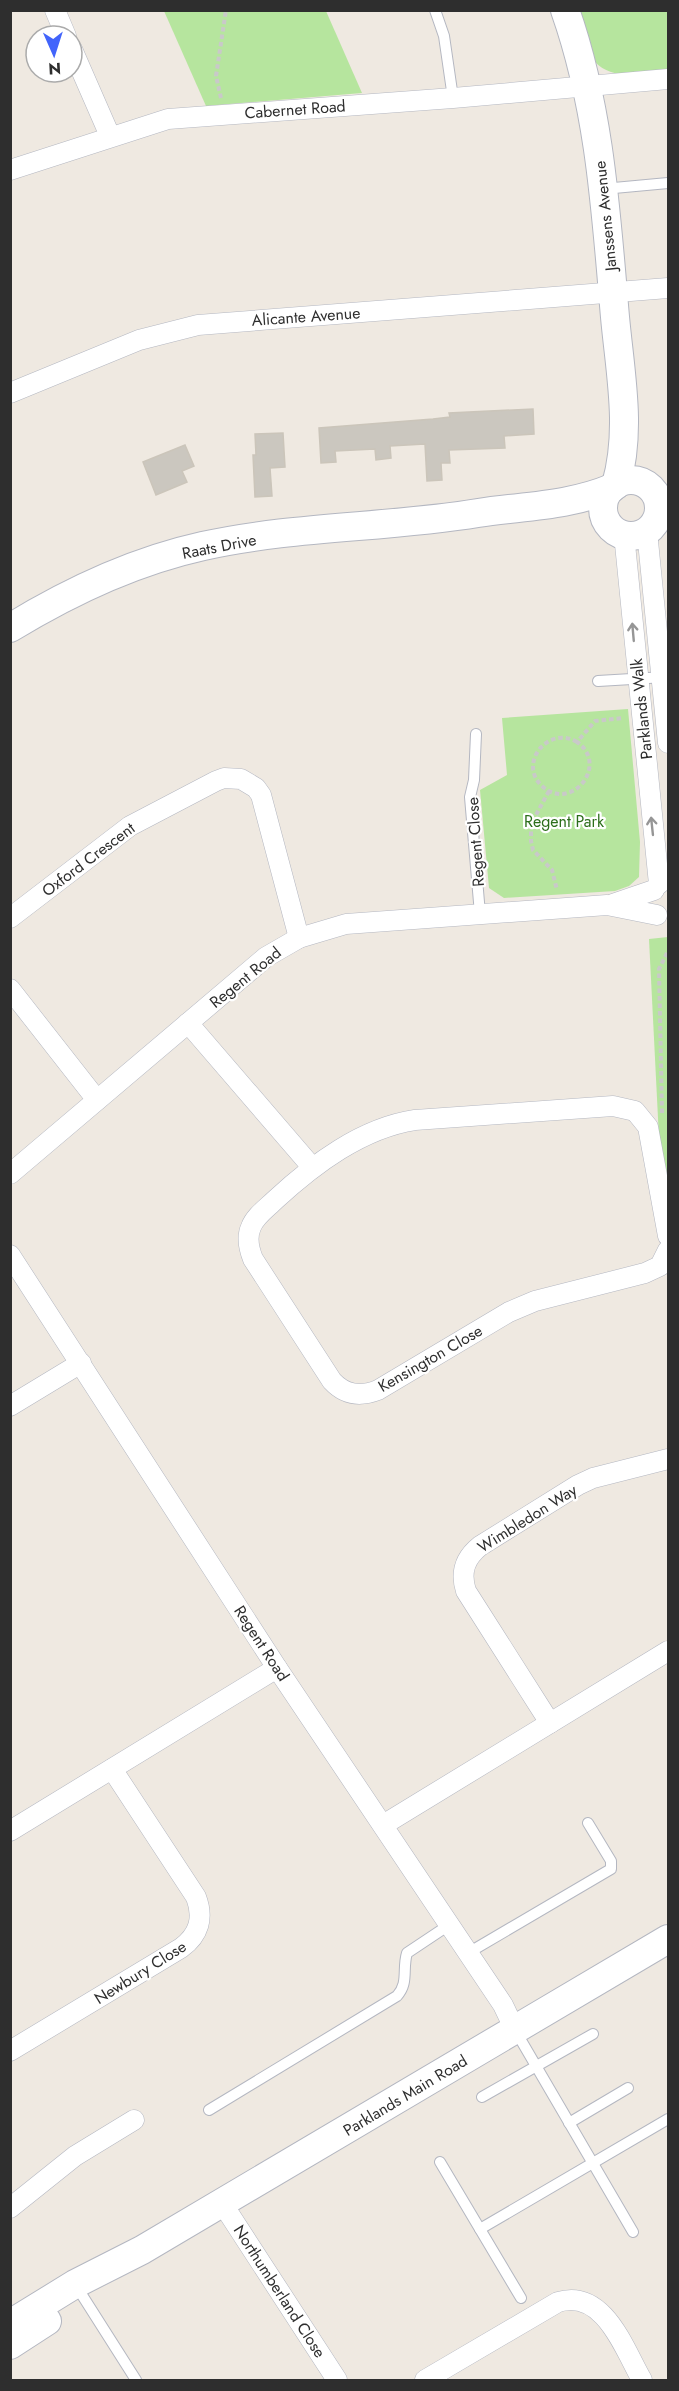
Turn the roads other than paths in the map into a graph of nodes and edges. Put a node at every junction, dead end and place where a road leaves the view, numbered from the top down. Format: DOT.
graph roads {
  1 [pos="55,10"];
  2 [pos="435,10"];
  3 [pos="565,10"];
  4 [pos="61,24"];
  5 [pos="84,76"];
  6 [pos="669,79"];
  7 [pos="588,88"];
  8 [pos="453,98"];
  9 [pos="110,136"];
  10 [pos="10,170"];
  11 [pos="669,183"];
  12 [pos="603,189"];
  13 [pos="669,288"];
  14 [pos="613,293"];
  15 [pos="10,393"];
  16 [pos="625,426"];
  17 [pos="614,486"];
  18 [pos="655,487"];
  19 [pos="442,519"];
  20 [pos="641,525"];
  21 [pos="10,628"];
  22 [pos="637,677"];
  23 [pos="665,677"];
  24 [pos="598,681"];
  25 [pos="666,699"];
  26 [pos="635,709"];
  27 [pos="476,734"];
  28 [pos="669,743"];
  29 [pos="660,885"];
  30 [pos="607,905"];
  31 [pos="480,914"];
  32 [pos="10,918"];
  33 [pos="663,918"];
  34 [pos="299,938"];
  35 [pos="10,989"];
  36 [pos="188,1023"];
  37 [pos="97,1100"];
  38 [pos="312,1167"];
  39 [pos="10,1174"];
  40 [pos="669,1236"];
  41 [pos="669,1250"];
  42 [pos="10,1255"];
  43 [pos="81,1363"];
  44 [pos="10,1406"];
  45 [pos="669,1459"];
  46 [pos="669,1651"];
  47 [pos="277,1668"];
  48 [pos="550,1723"];
  49 [pos="112,1769"];
  50 [pos="588,1823"];
  51 [pos="383,1825"];
  52 [pos="10,1832"];
  53 [pos="449,1924"];
  54 [pos="669,1939"];
  55 [pos="468,1953"];
  56 [pos="515,2030"];
  57 [pos="593,2034"];
  58 [pos="10,2052"];
  59 [pos="536,2066"];
  60 [pos="628,2088"];
  61 [pos="482,2097"];
  62 [pos="209,2110"];
  63 [pos="669,2119"];
  64 [pos="134,2120"];
  65 [pos="569,2123"];
  66 [pos="440,2162"];
  67 [pos="593,2164"];
  68 [pos="222,2203"];
  69 [pos="10,2208"];
  70 [pos="480,2229"];
  71 [pos="633,2232"];
  72 [pos="79,2290"];
  73 [pos="521,2298"];
  74 [pos="10,2324"];
  75 [pos="10,2345"];
  76 [pos="136,2380"];
  77 [pos="337,2380"];
  78 [pos="425,2380"];
  79 [pos="642,2380"];
  1 -- 4 [label="street"];
  2 -- 8 [label="lane"];
  3 -- 7 [label="street, Janssens Avenue"];
  5 -- 9 [label="street"];
  6 -- 7 [label="street, Cabernet Road"];
  7 -- 8 [label="street, Cabernet Road"];
  7 -- 12 [label="street, Janssens Avenue"];
  8 -- 9 [label="street, Cabernet Road"];
  9 -- 10 [label="street, Cabernet Road"];
  11 -- 12 [label="lane"];
  12 -- 14 [label="street, Janssens Avenue"];
  13 -- 14 [label="street, Alicante Avenue"];
  14 -- 15 [label="street, Alicante Avenue"];
  14 -- 16 [label="street, Janssens Avenue"];
  16 -- 17 [label="street, Janssens Avenue"];
  16 -- 18 [label="street, Janssens Avenue"];
  17 -- 18 [label="street, Raats Drive"];
  17 -- 19 [label="street, Raats Drive"];
  17 -- 20 [label="street, Janssens Avenue"];
  18 -- 20 [label="street, Janssens Avenue"];
  19 -- 20 [label="street, Raats Drive"];
  19 -- 21 [label="street, Raats Drive"];
  22 -- 20 [label="street, Parklands Walk, one-way"];
  20 -- 23 [label="street, Parklands Walk"];
  22 -- 23 [label="lane"];
  22 -- 24 [label="lane"];
  22 -- 26 [label="street, Parklands Walk"];
  23 -- 25 [label="street, Parklands Walk"];
  25 -- 26 [label="street"];
  25 -- 28 [label="street, Parklands Walk"];
  29 -- 26 [label="street, Parklands Walk, one-way"];
  27 -- 31 [label="lane, Regent Close"];
  29 -- 30 [label="street, Regent Road"];
  29 -- 33 [label="street, Parklands Walk"];
  30 -- 31 [label="street, Regent Road"];
  30 -- 33 [label="street, Regent Road"];
  31 -- 34 [label="street, Regent Road"];
  32 -- 34 [label="street, Oxford Crescent"];
  34 -- 36 [label="street, Regent Road"];
  35 -- 37 [label="street"];
  36 -- 37 [label="street, Regent Road"];
  36 -- 38 [label="street"];
  37 -- 39 [label="street, Regent Road"];
  38 -- 40 [label="street, Kensington Close"];
  38 -- 41 [label="street, Kensington Close"];
  42 -- 43 [label="street, Regent Road"];
  43 -- 44 [label="street"];
  43 -- 47 [label="street, Regent Road"];
  45 -- 48 [label="street, Wimbledon Way"];
  46 -- 48 [label="street"];
  47 -- 49 [label="street"];
  47 -- 51 [label="street, Regent Road"];
  48 -- 51 [label="street"];
  49 -- 52 [label="street"];
  49 -- 58 [label="street, Newbury Close"];
  50 -- 55 [label="lane"];
  51 -- 53 [label="street, Regent Road"];
  53 -- 55 [label="street, Regent Road"];
  53 -- 62 [label="lane"];
  54 -- 56 [label="street, Parklands Main Road"];
  55 -- 56 [label="street, Regent Road"];
  56 -- 59 [label="lane"];
  56 -- 68 [label="street, Parklands Main Road"];
  57 -- 59 [label="lane"];
  59 -- 61 [label="lane"];
  59 -- 65 [label="lane"];
  60 -- 65 [label="lane"];
  63 -- 67 [label="lane"];
  64 -- 69 [label="street"];
  65 -- 67 [label="lane"];
  66 -- 70 [label="lane"];
  67 -- 70 [label="lane"];
  67 -- 71 [label="lane"];
  68 -- 72 [label="street, Parklands Main Road"];
  68 -- 77 [label="street, Northumberland Close"];
  70 -- 73 [label="lane"];
  72 -- 74 [label="street, Parklands Main Road"];
  72 -- 75 [label="street, Parklands Main Road"];
  72 -- 76 [label="lane"];
  78 -- 79 [label="street"];
}
